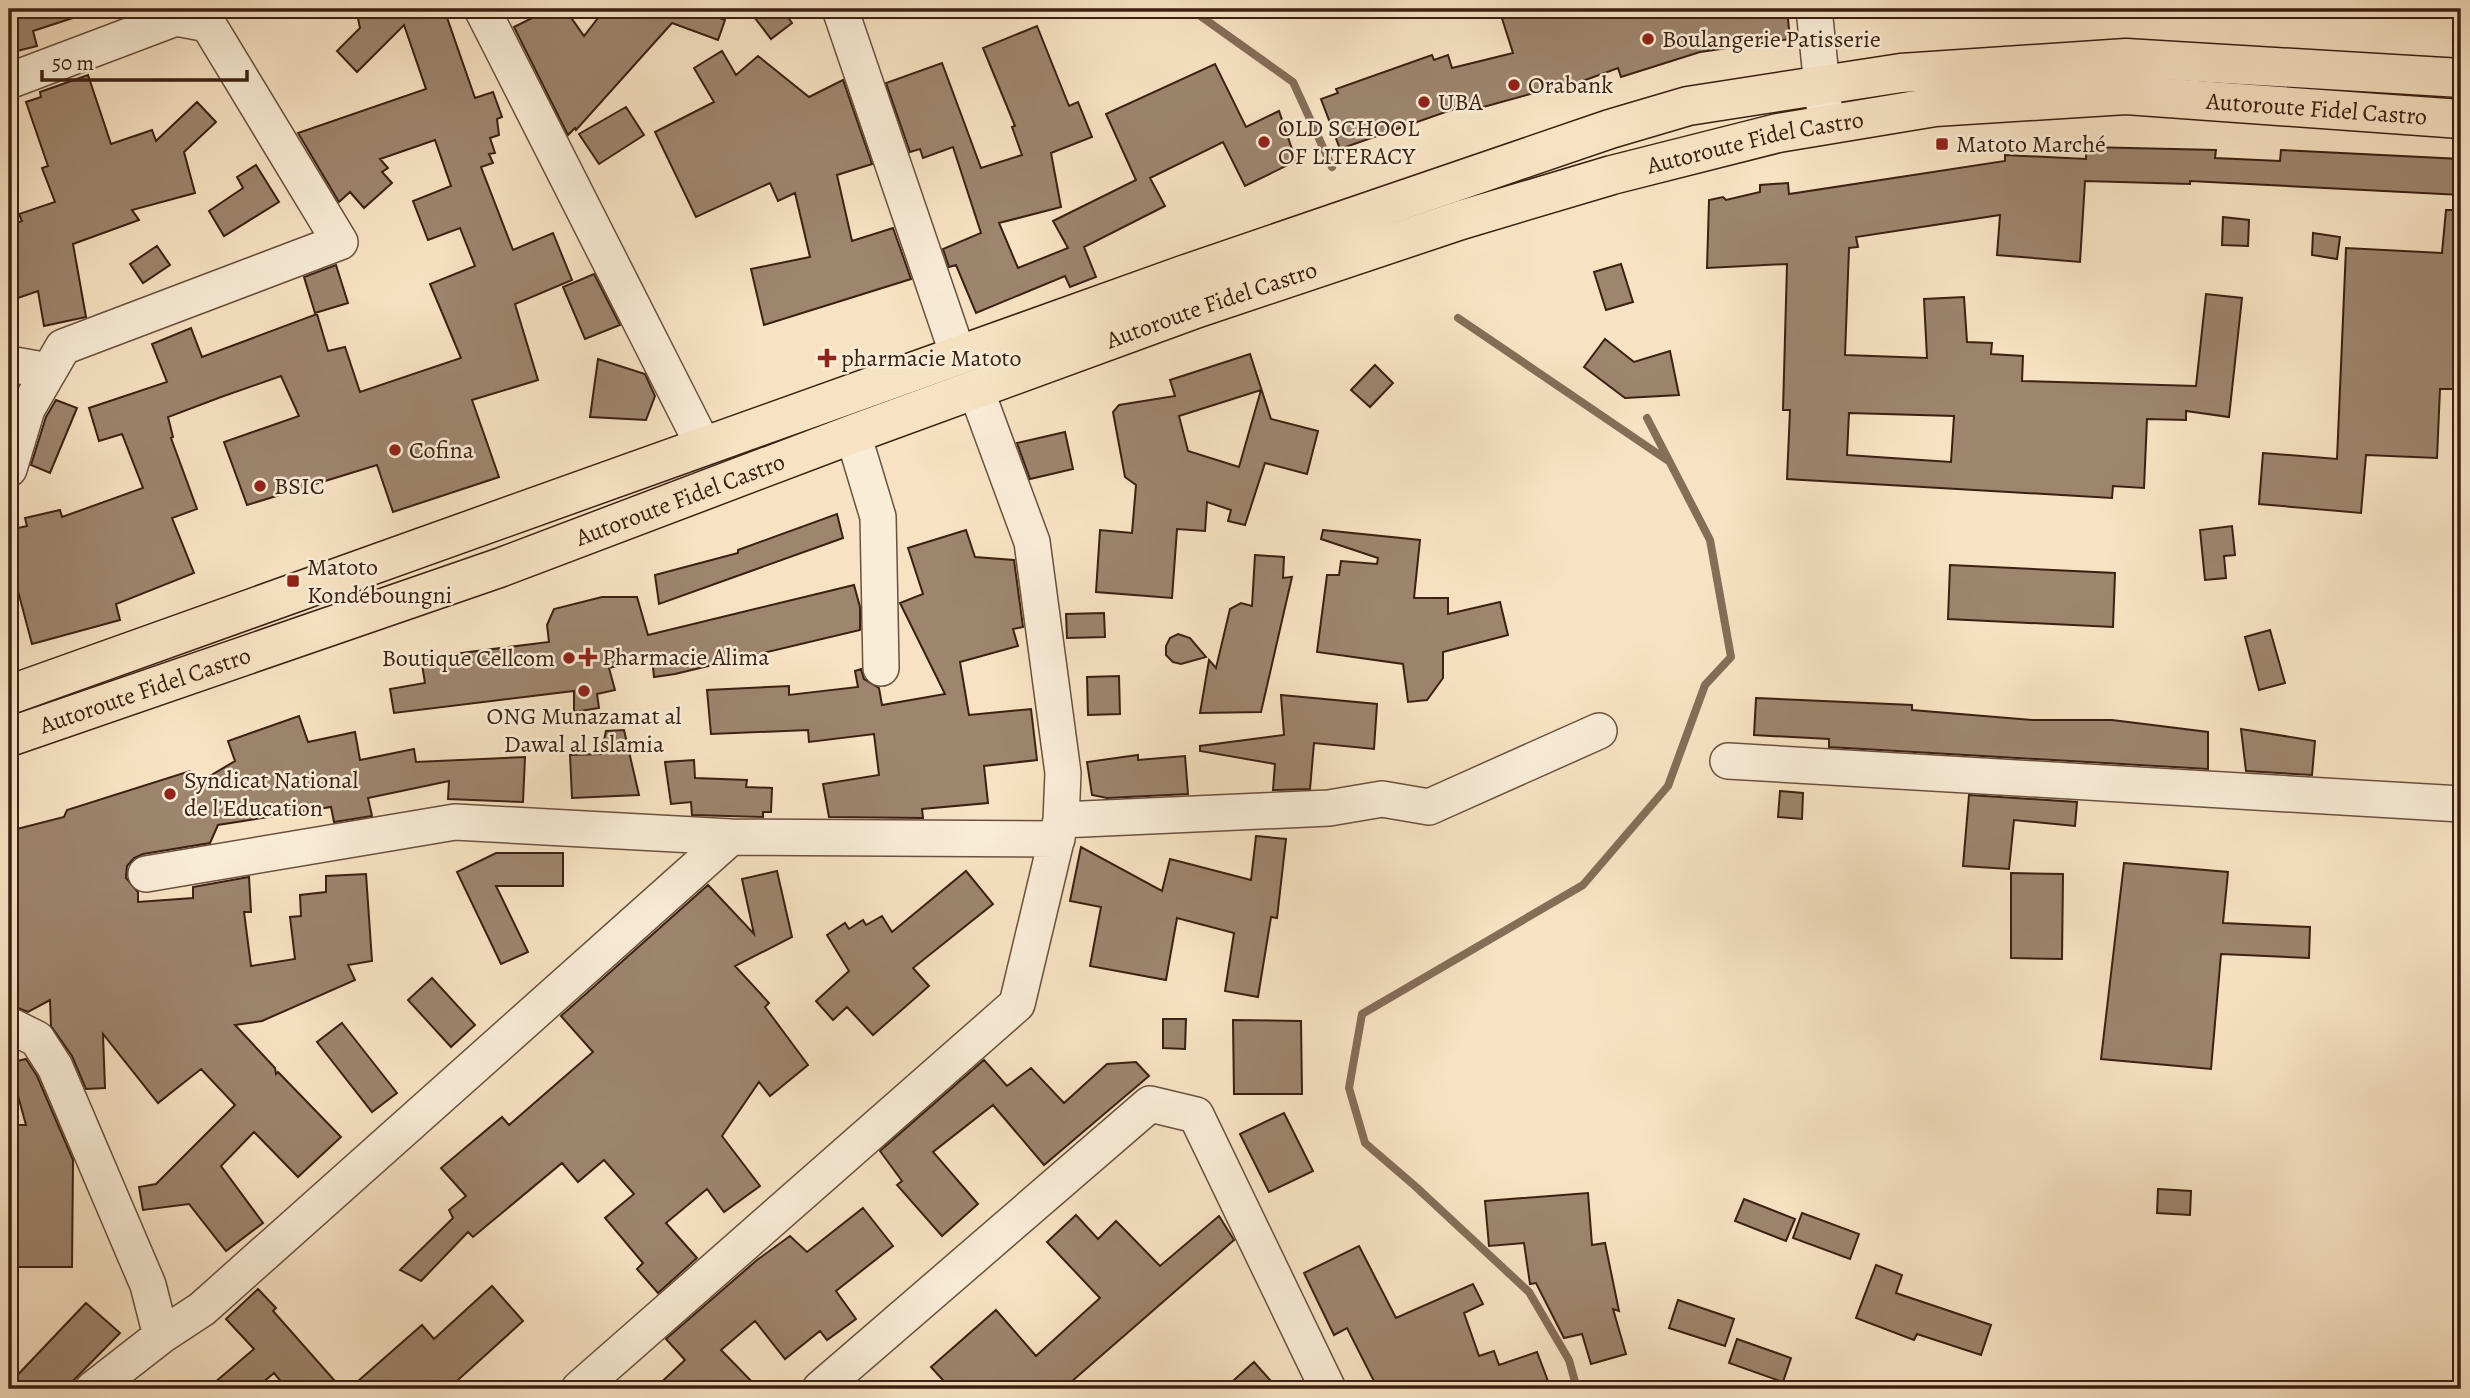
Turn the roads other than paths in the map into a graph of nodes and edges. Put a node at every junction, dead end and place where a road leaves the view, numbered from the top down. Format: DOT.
graph roads {
  1 [pos="482,9"];
  2 [pos="840,9"];
  3 [pos="1814,9"];
  4 [pos="2461,78"];
  5 [pos="9,81"];
  6 [pos="1819,83"];
  7 [pos="2461,119"];
  8 [pos="1827,125"];
  9 [pos="958,355"];
  10 [pos="9,363"];
  11 [pos="49,371"];
  12 [pos="976,390"];
  13 [pos="853,434"];
  14 [pos="703,445"];
  15 [pos="9,469"];
  16 [pos="881,668"];
  17 [pos="9,695"];
  18 [pos="1599,731"];
  19 [pos="9,737"];
  20 [pos="1728,761"];
  21 [pos="2461,804"];
  22 [pos="1059,829"];
  23 [pos="731,837"];
  24 [pos="146,874"];
  25 [pos="9,1025"];
  26 [pos="161,1336"];
  27 [pos="93,1389"];
  28 [pos="579,1389"];
  29 [pos="820,1389"];
  30 [pos="1328,1389"];
  1 -- 14 [label="street"];
  2 -- 9 [label="street"];
  3 -- 6 [label="street"];
  4 -- 6 [label="highway, Autoroute Fidel Castro"];
  5 -- 11 [label="street"];
  6 -- 8 [label="street"];
  6 -- 9 [label="highway, Autoroute Fidel Castro"];
  7 -- 8 [label="highway, Autoroute Fidel Castro"];
  8 -- 12 [label="highway, Autoroute Fidel Castro"];
  9 -- 14 [label="highway, Autoroute Fidel Castro"];
  10 -- 11 [label="street"];
  11 -- 15 [label="street"];
  12 -- 13 [label="highway, Autoroute Fidel Castro"];
  12 -- 22 [label="street"];
  13 -- 16 [label="street"];
  13 -- 19 [label="highway, Autoroute Fidel Castro"];
  14 -- 17 [label="highway, Autoroute Fidel Castro"];
  18 -- 22 [label="street"];
  20 -- 21 [label="street"];
  22 -- 23 [label="street"];
  22 -- 28 [label="street"];
  23 -- 24 [label="street"];
  23 -- 26 [label="street"];
  25 -- 26 [label="street"];
  26 -- 27 [label="street"];
  29 -- 30 [label="street"];
}
